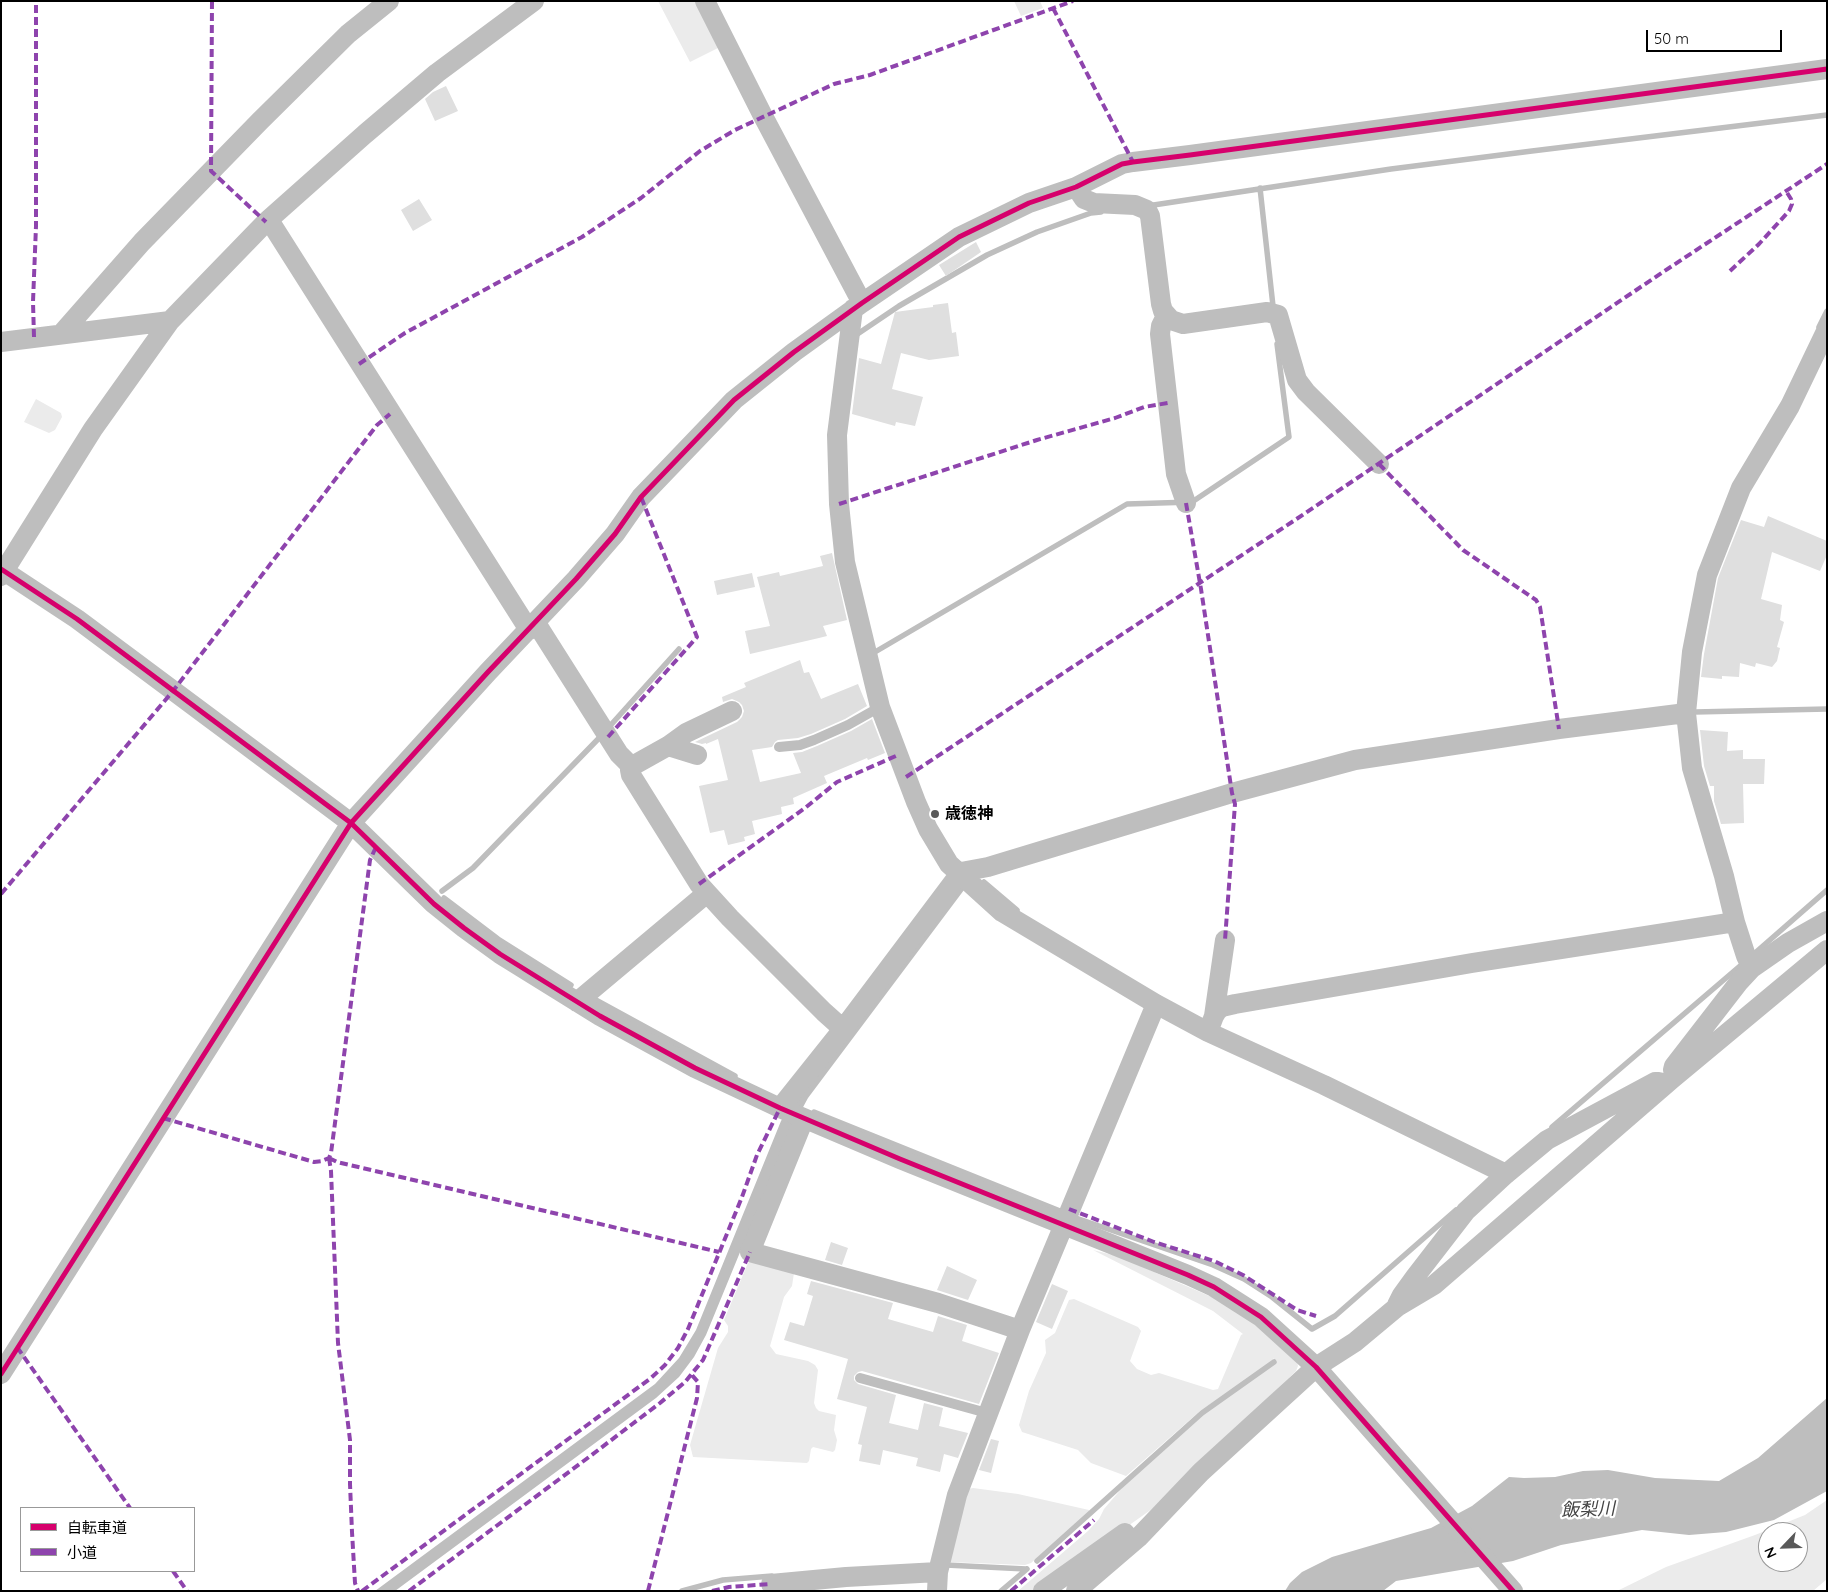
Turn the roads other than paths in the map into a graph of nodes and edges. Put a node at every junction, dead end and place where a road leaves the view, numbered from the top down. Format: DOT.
graph roads {
  1 [pos="389,1"];
  2 [pos="534,1"];
  3 [pos="705,1"];
  4 [pos="1827,68"];
  5 [pos="1076,187"];
  6 [pos="269,220"];
  7 [pos="857,306"];
  8 [pos="1166,316"];
  9 [pos="170,321"];
  10 [pos="1827,329"];
  11 [pos="62,333"];
  12 [pos="1,342"];
  13 [pos="1379,464"];
  14 [pos="1186,503"];
  15 [pos="2,572"];
  16 [pos="532,627"];
  17 [pos="880,706"];
  18 [pos="732,711"];
  19 [pos="1686,713"];
  20 [pos="668,746"];
  21 [pos="780,746"];
  22 [pos="698,755"];
  23 [pos="634,764"];
  24 [pos="351,823"];
  25 [pos="962,872"];
  26 [pos="707,893"];
  27 [pos="1827,921"];
  28 [pos="1735,922"];
  29 [pos="1225,940"];
  30 [pos="1827,950"];
  31 [pos="1752,968"];
  32 [pos="578,1002"];
  33 [pos="1156,1004"];
  34 [pos="1211,1024"];
  35 [pos="843,1029"];
  36 [pos="1672,1079"];
  37 [pos="792,1114"];
  38 [pos="1506,1174"];
  39 [pos="1063,1224"];
  40 [pos="1397,1307"];
  41 [pos="1020,1330"];
  42 [pos="1,1374"];
  43 [pos="1322,1374"];
  44 [pos="860,1378"];
  45 [pos="988,1414"];
  46 [pos="1158,1517"];
  47 [pos="938,1582"];
  48 [pos="771,1584"];
  49 [pos="844,1584"];
  50 [pos="1043,1591"];
  51 [pos="1076,1591"];
  52 [pos="1514,1591"];
  1 -- 11 [label="street"];
  2 -- 6 [label="street"];
  3 -- 7 [label="street"];
  4 -- 5 [label="street"];
  5 -- 7 [label="street"];
  5 -- 8 [label="street"];
  6 -- 9 [label="street"];
  6 -- 16 [label="street"];
  7 -- 16 [label="street"];
  7 -- 17 [label="street"];
  8 -- 13 [label="street"];
  8 -- 14 [label="street"];
  9 -- 11 [label="street"];
  9 -- 15 [label="street"];
  10 -- 19 [label="street"];
  11 -- 12 [label="street"];
  15 -- 24 [label="street"];
  16 -- 23 [label="street"];
  16 -- 24 [label="street"];
  17 -- 21 [label="lane"];
  17 -- 25 [label="street"];
  18 -- 20 [label="street"];
  19 -- 25 [label="street"];
  19 -- 28 [label="street"];
  20 -- 22 [label="street"];
  20 -- 23 [label="street"];
  23 -- 26 [label="street"];
  24 -- 32 [label="street"];
  24 -- 42 [label="street"];
  25 -- 33 [label="street"];
  25 -- 35 [label="street"];
  26 -- 32 [label="street"];
  26 -- 35 [label="street"];
  27 -- 31 [label="street"];
  28 -- 31 [label="street"];
  28 -- 34 [label="street"];
  29 -- 34 [label="street"];
  30 -- 36 [label="street"];
  31 -- 36 [label="street"];
  32 -- 37 [label="street"];
  33 -- 34 [label="street"];
  33 -- 39 [label="street"];
  34 -- 38 [label="street"];
  35 -- 37 [label="street"];
  36 -- 38 [label="street"];
  36 -- 40 [label="street"];
  37 -- 39 [label="street"];
  37 -- 41 [label="street"];
  38 -- 40 [label="street"];
  39 -- 41 [label="street"];
  39 -- 43 [label="street"];
  40 -- 43 [label="street"];
  41 -- 45 [label="street"];
  43 -- 46 [label="street"];
  43 -- 52 [label="street"];
  44 -- 45 [label="lane"];
  45 -- 47 [label="street"];
  46 -- 50 [label="street"];
  46 -- 51 [label="street"];
  47 -- 49 [label="street"];
  48 -- 49 [label="street"];
}
